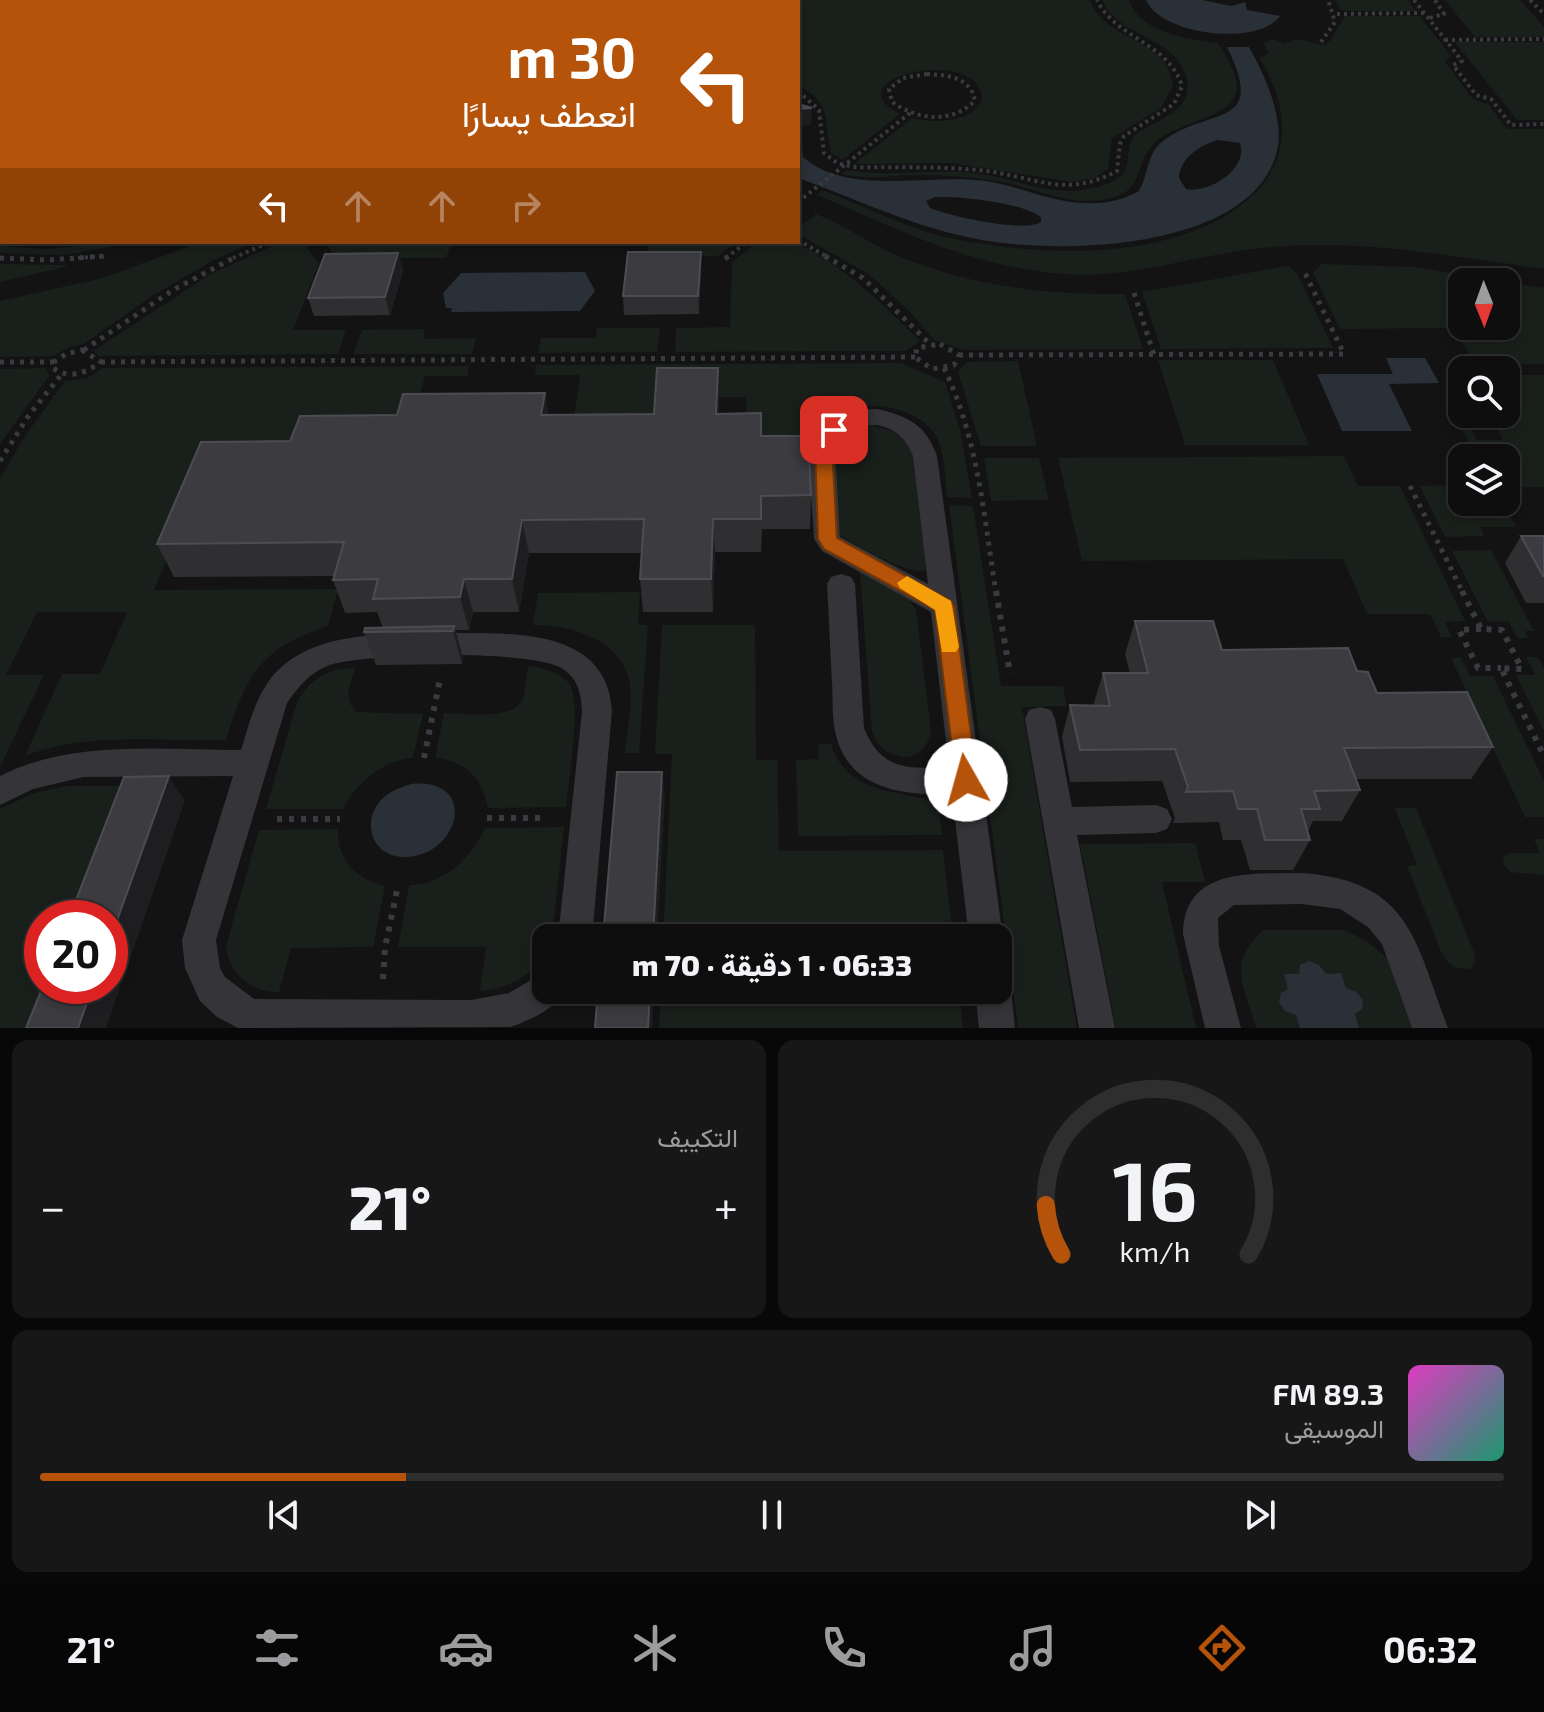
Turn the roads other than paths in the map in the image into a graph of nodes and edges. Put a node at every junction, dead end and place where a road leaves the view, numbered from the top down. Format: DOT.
graph roads {
  1 [pos="841,584"];
  2 [pos="944,606"];
  3 [pos="1040,719"];
  4 [pos="252,763"];
  5 [pos="966,780"];
  6 [pos="0,791"];
  7 [pos="1156,819"];
  8 [pos="1059,821"];
  9 [pos="577,924"];
  10 [pos="984,924"];
  11 [pos="532,998"];
  12 [pos="994,1004"];
  13 [pos="380,1023"];
  14 [pos="997,1028"];
  15 [pos="1097,1028"];
  16 [pos="1223,1028"];
  17 [pos="1430,1028"];
  1 -- 5 [label="lane"];
  2 -- 2 [label="lane"];
  2 -- 5 [label="lane"];
  3 -- 8 [label="lane"];
  4 -- 6 [label="lane"];
  4 -- 9 [label="lane"];
  4 -- 13 [label="lane"];
  5 -- 10 [label="lane"];
  7 -- 8 [label="lane"];
  8 -- 15 [label="lane"];
  11 -- 13 [label="lane"];
  12 -- 14 [label="lane"];
  16 -- 17 [label="lane"];
}
